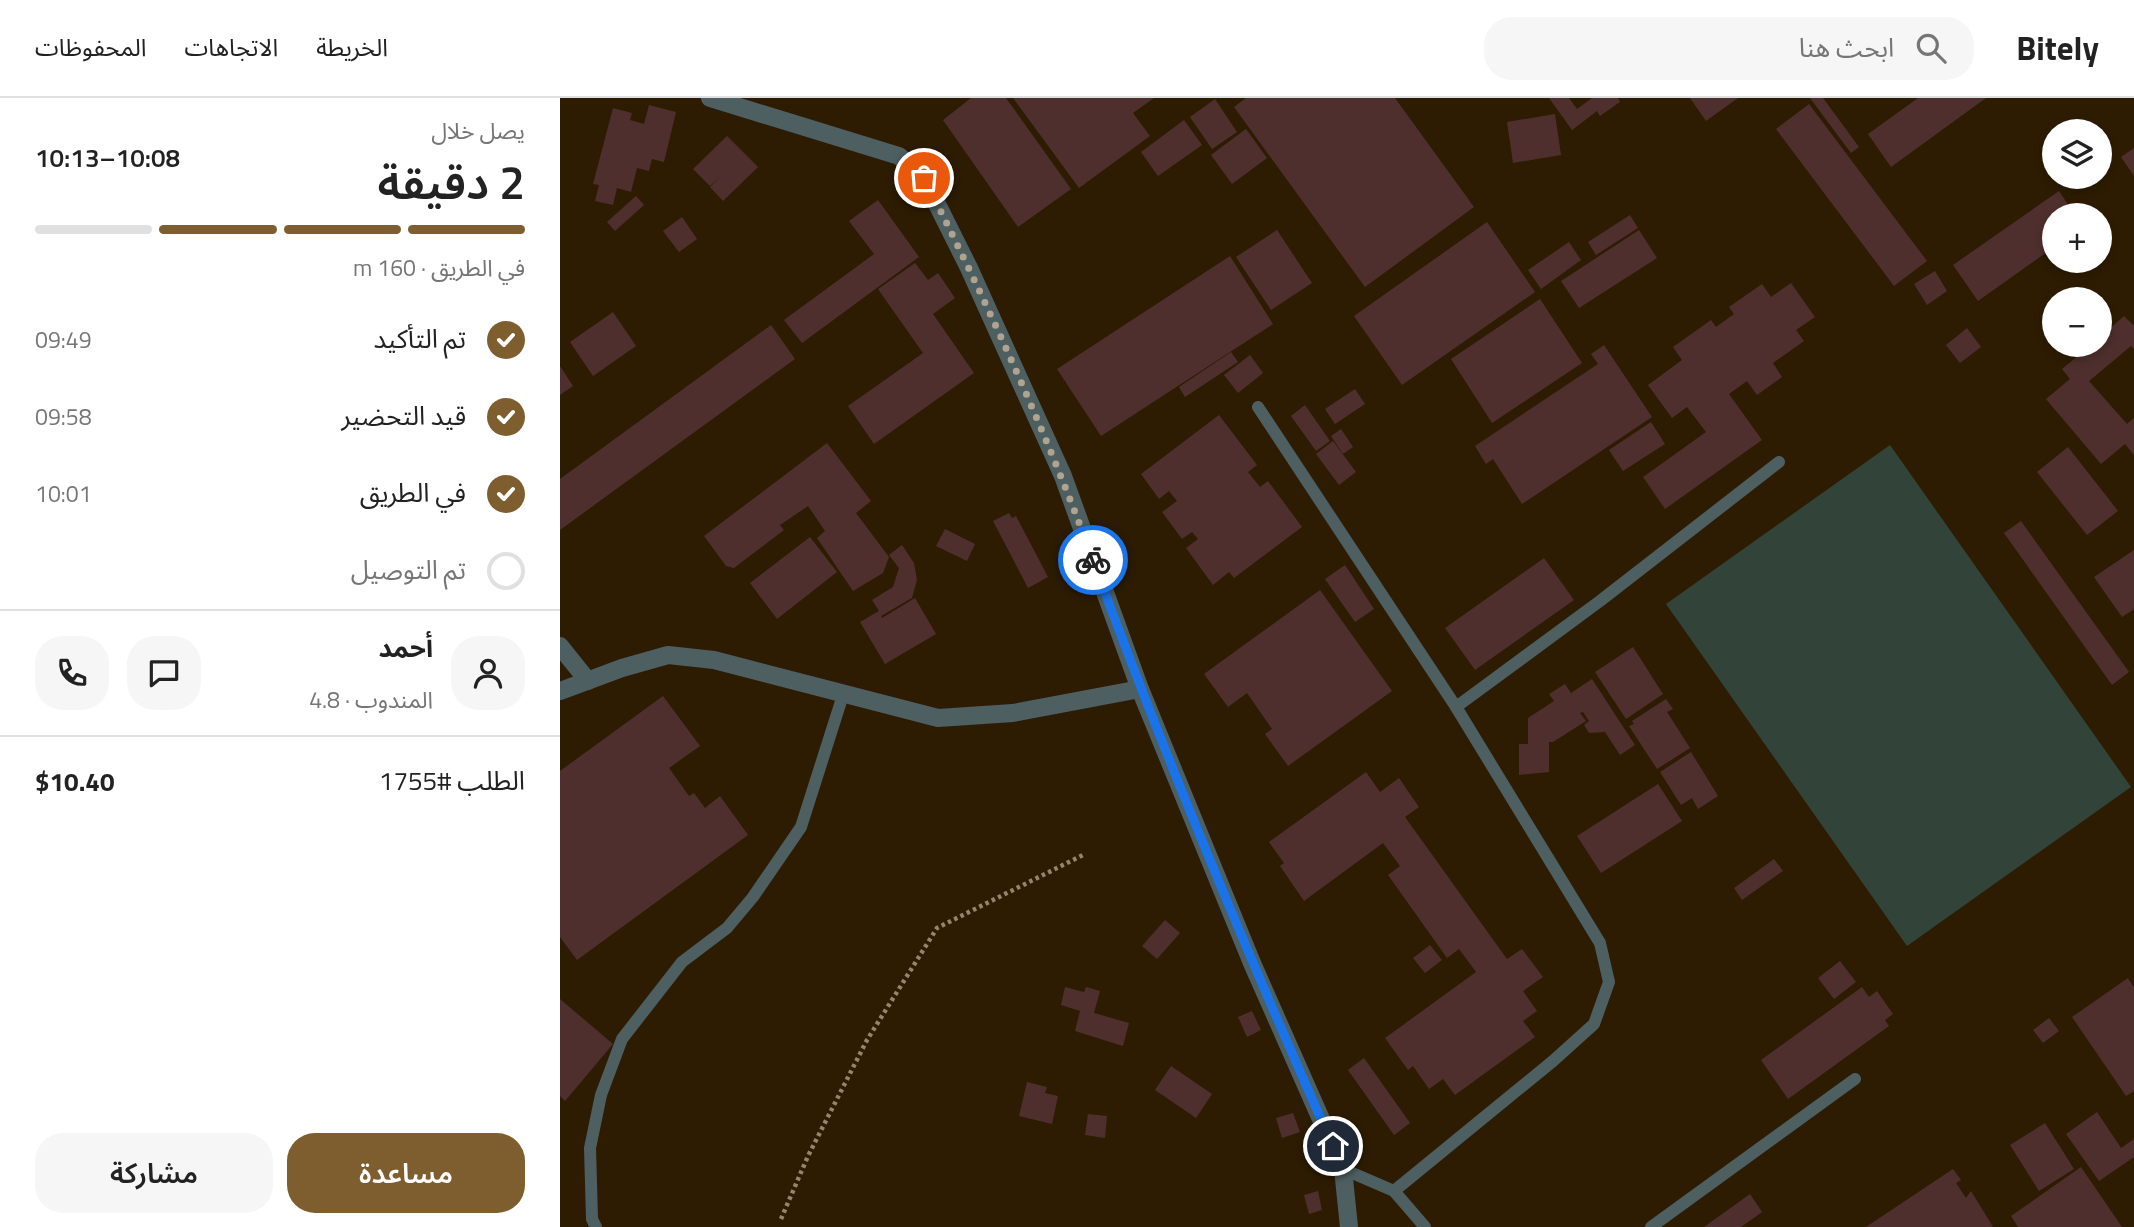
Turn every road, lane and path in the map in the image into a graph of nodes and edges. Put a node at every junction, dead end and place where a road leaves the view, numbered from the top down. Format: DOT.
graph roads {
  1 [pos="710,98"];
  2 [pos="1258,407"];
  3 [pos="1779,462"];
  4 [pos="560,646"];
  5 [pos="588,681"];
  6 [pos="1140,689"];
  7 [pos="560,691"];
  8 [pos="844,695"];
  9 [pos="1456,707"];
  10 [pos="1083,855"];
  11 [pos="1855,1079"];
  12 [pos="1343,1169"];
  13 [pos="1394,1191"];
  14 [pos="781,1219"];
  15 [pos="596,1227"];
  16 [pos="1349,1227"];
  17 [pos="1425,1227"];
  18 [pos="1651,1227"];
  1 -- 6 [label="street"];
  2 -- 9 [label="lane"];
  3 -- 9 [label="lane"];
  4 -- 5 [label="street"];
  5 -- 7 [label="street"];
  5 -- 8 [label="street"];
  6 -- 8 [label="street"];
  6 -- 12 [label="street"];
  8 -- 15 [label="lane"];
  9 -- 13 [label="lane"];
  10 -- 14 [label="path"];
  11 -- 18 [label="lane"];
  12 -- 13 [label="lane"];
  12 -- 16 [label="street"];
  13 -- 17 [label="lane"];
}
